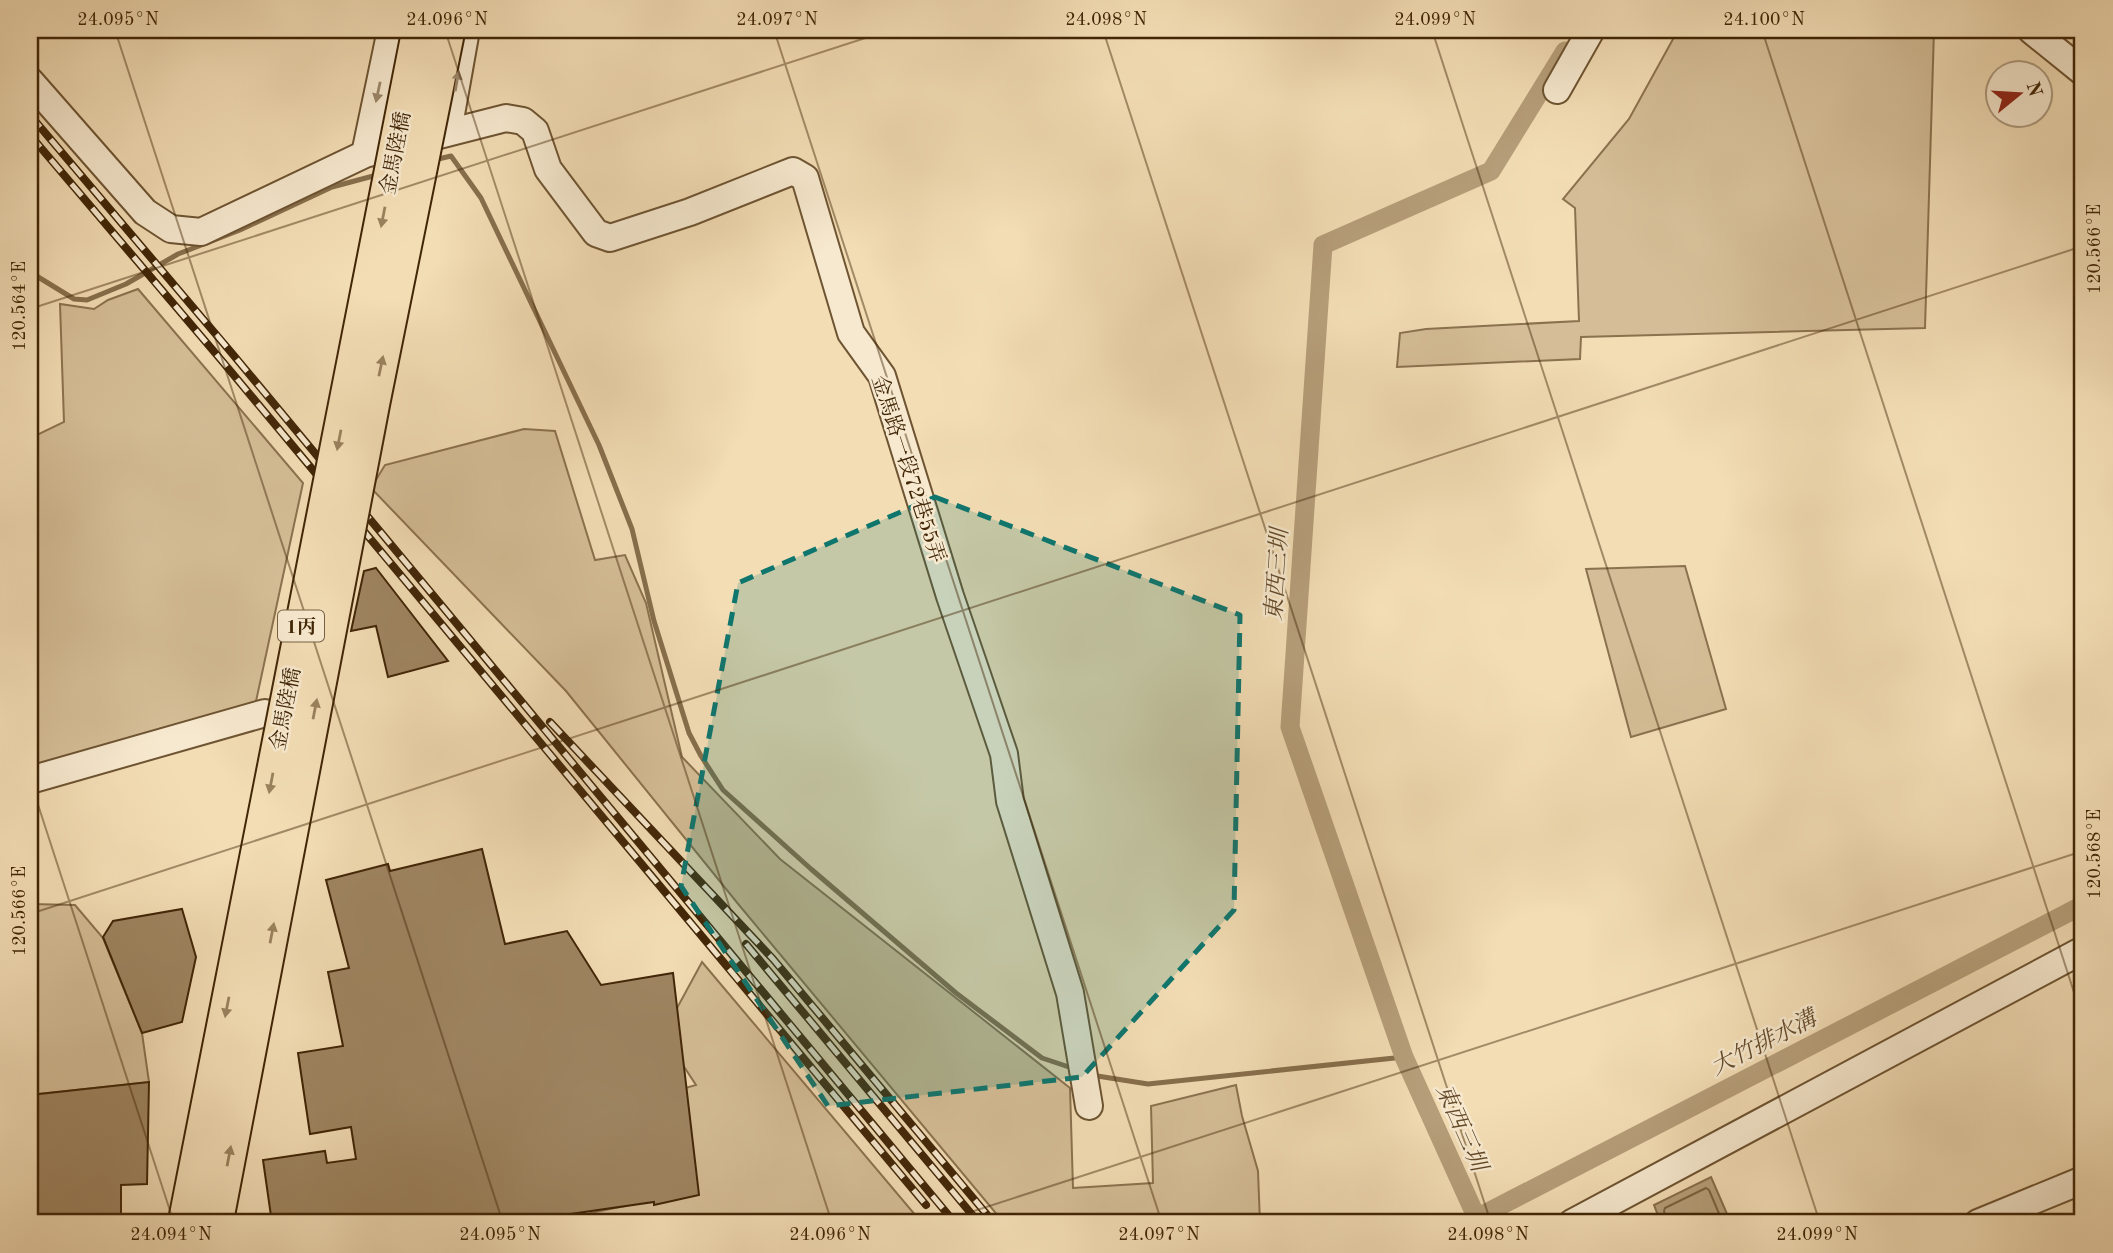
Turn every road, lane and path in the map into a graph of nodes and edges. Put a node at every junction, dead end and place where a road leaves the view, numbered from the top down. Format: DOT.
graph roads {
  1 [pos="391,30"];
  2 [pos="419,30"];
  3 [pos="448,30"];
  4 [pos="466,30"];
  5 [pos="1591,30"];
  6 [pos="2031,30"];
  7 [pos="2083,72"];
  8 [pos="30,81"];
  9 [pos="1557,90"];
  10 [pos="448,131"];
  11 [pos="365,154"];
  12 [pos="265,713"];
  13 [pos="30,780"];
  14 [pos="2083,950"];
  15 [pos="1089,1106"];
  16 [pos="2083,1180"];
  17 [pos="185,1223"];
  18 [pos="216,1223"];
  19 [pos="1572,1223"];
  20 [pos="1978,1223"];
  1 -- 11 [label="street, one-way"];
  2 -- 17 [label="main road, 金馬陸橋 / 1丙, one-way, bridge"];
  18 -- 3 [label="main road, 金馬陸橋 / 1丙, one-way, bridge"];
  10 -- 4 [label="street, one-way"];
  5 -- 9 [label="street"];
  6 -- 7 [label="street"];
  8 -- 11 [label="street"];
  10 -- 11 [label="street"];
  10 -- 15 [label="street, 金馬路一段72巷55弄"];
  12 -- 13 [label="street"];
  14 -- 19 [label="street"];
  16 -- 20 [label="street"];
}
